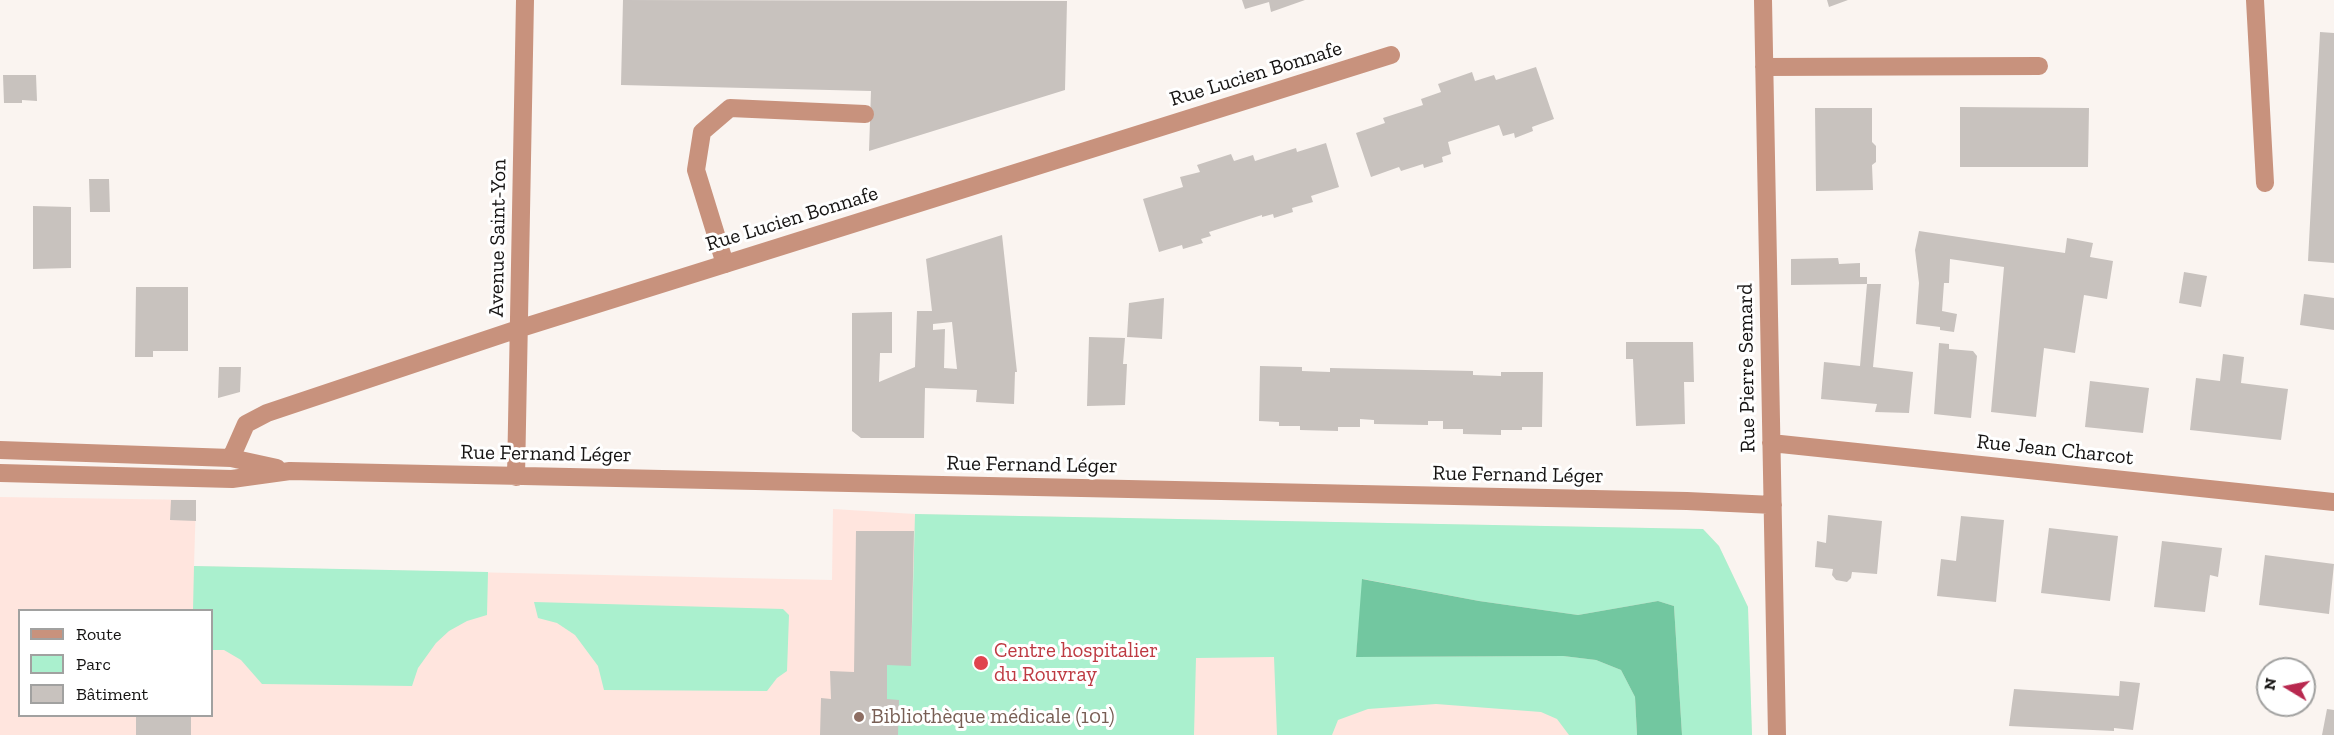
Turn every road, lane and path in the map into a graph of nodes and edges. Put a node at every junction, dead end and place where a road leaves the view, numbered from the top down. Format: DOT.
graph roads {
  1 [pos="525,0"];
  2 [pos="1762,0"];
  3 [pos="2255,0"];
  4 [pos="1391,55"];
  5 [pos="2039,66"];
  6 [pos="1764,67"];
  7 [pos="865,114"];
  8 [pos="2265,183"];
  9 [pos="725,264"];
  10 [pos="518,329"];
  11 [pos="1772,442"];
  12 [pos="0,450"];
  13 [pos="231,458"];
  14 [pos="290,471"];
  15 [pos="0,473"];
  16 [pos="516,477"];
  17 [pos="2334,502"];
  18 [pos="1773,505"];
  19 [pos="1777,735"];
  1 -- 10 [label="street, Avenue Saint-Yon"];
  2 -- 6 [label="street, Rue Pierre Semard"];
  3 -- 8 [label="street"];
  4 -- 9 [label="street, Rue Lucien Bonnafe"];
  5 -- 6 [label="street"];
  6 -- 11 [label="street, Rue Pierre Semard"];
  7 -- 9 [label="street"];
  9 -- 10 [label="street, Rue Lucien Bonnafe"];
  10 -- 13 [label="street, Rue Lucien Bonnafe"];
  10 -- 16 [label="street, Avenue Saint-Yon"];
  11 -- 17 [label="street, Rue Jean Charcot"];
  11 -- 18 [label="street, Rue Pierre Semard"];
  12 -- 13 [label="street, Rue Fernand Léger"];
  13 -- 14 [label="street, Rue Fernand Léger"];
  14 -- 15 [label="street, Rue Fernand Léger"];
  14 -- 16 [label="street, Rue Fernand Léger"];
  16 -- 18 [label="street, Rue Fernand Léger"];
  18 -- 19 [label="street, Rue Pierre Semard"];
}
